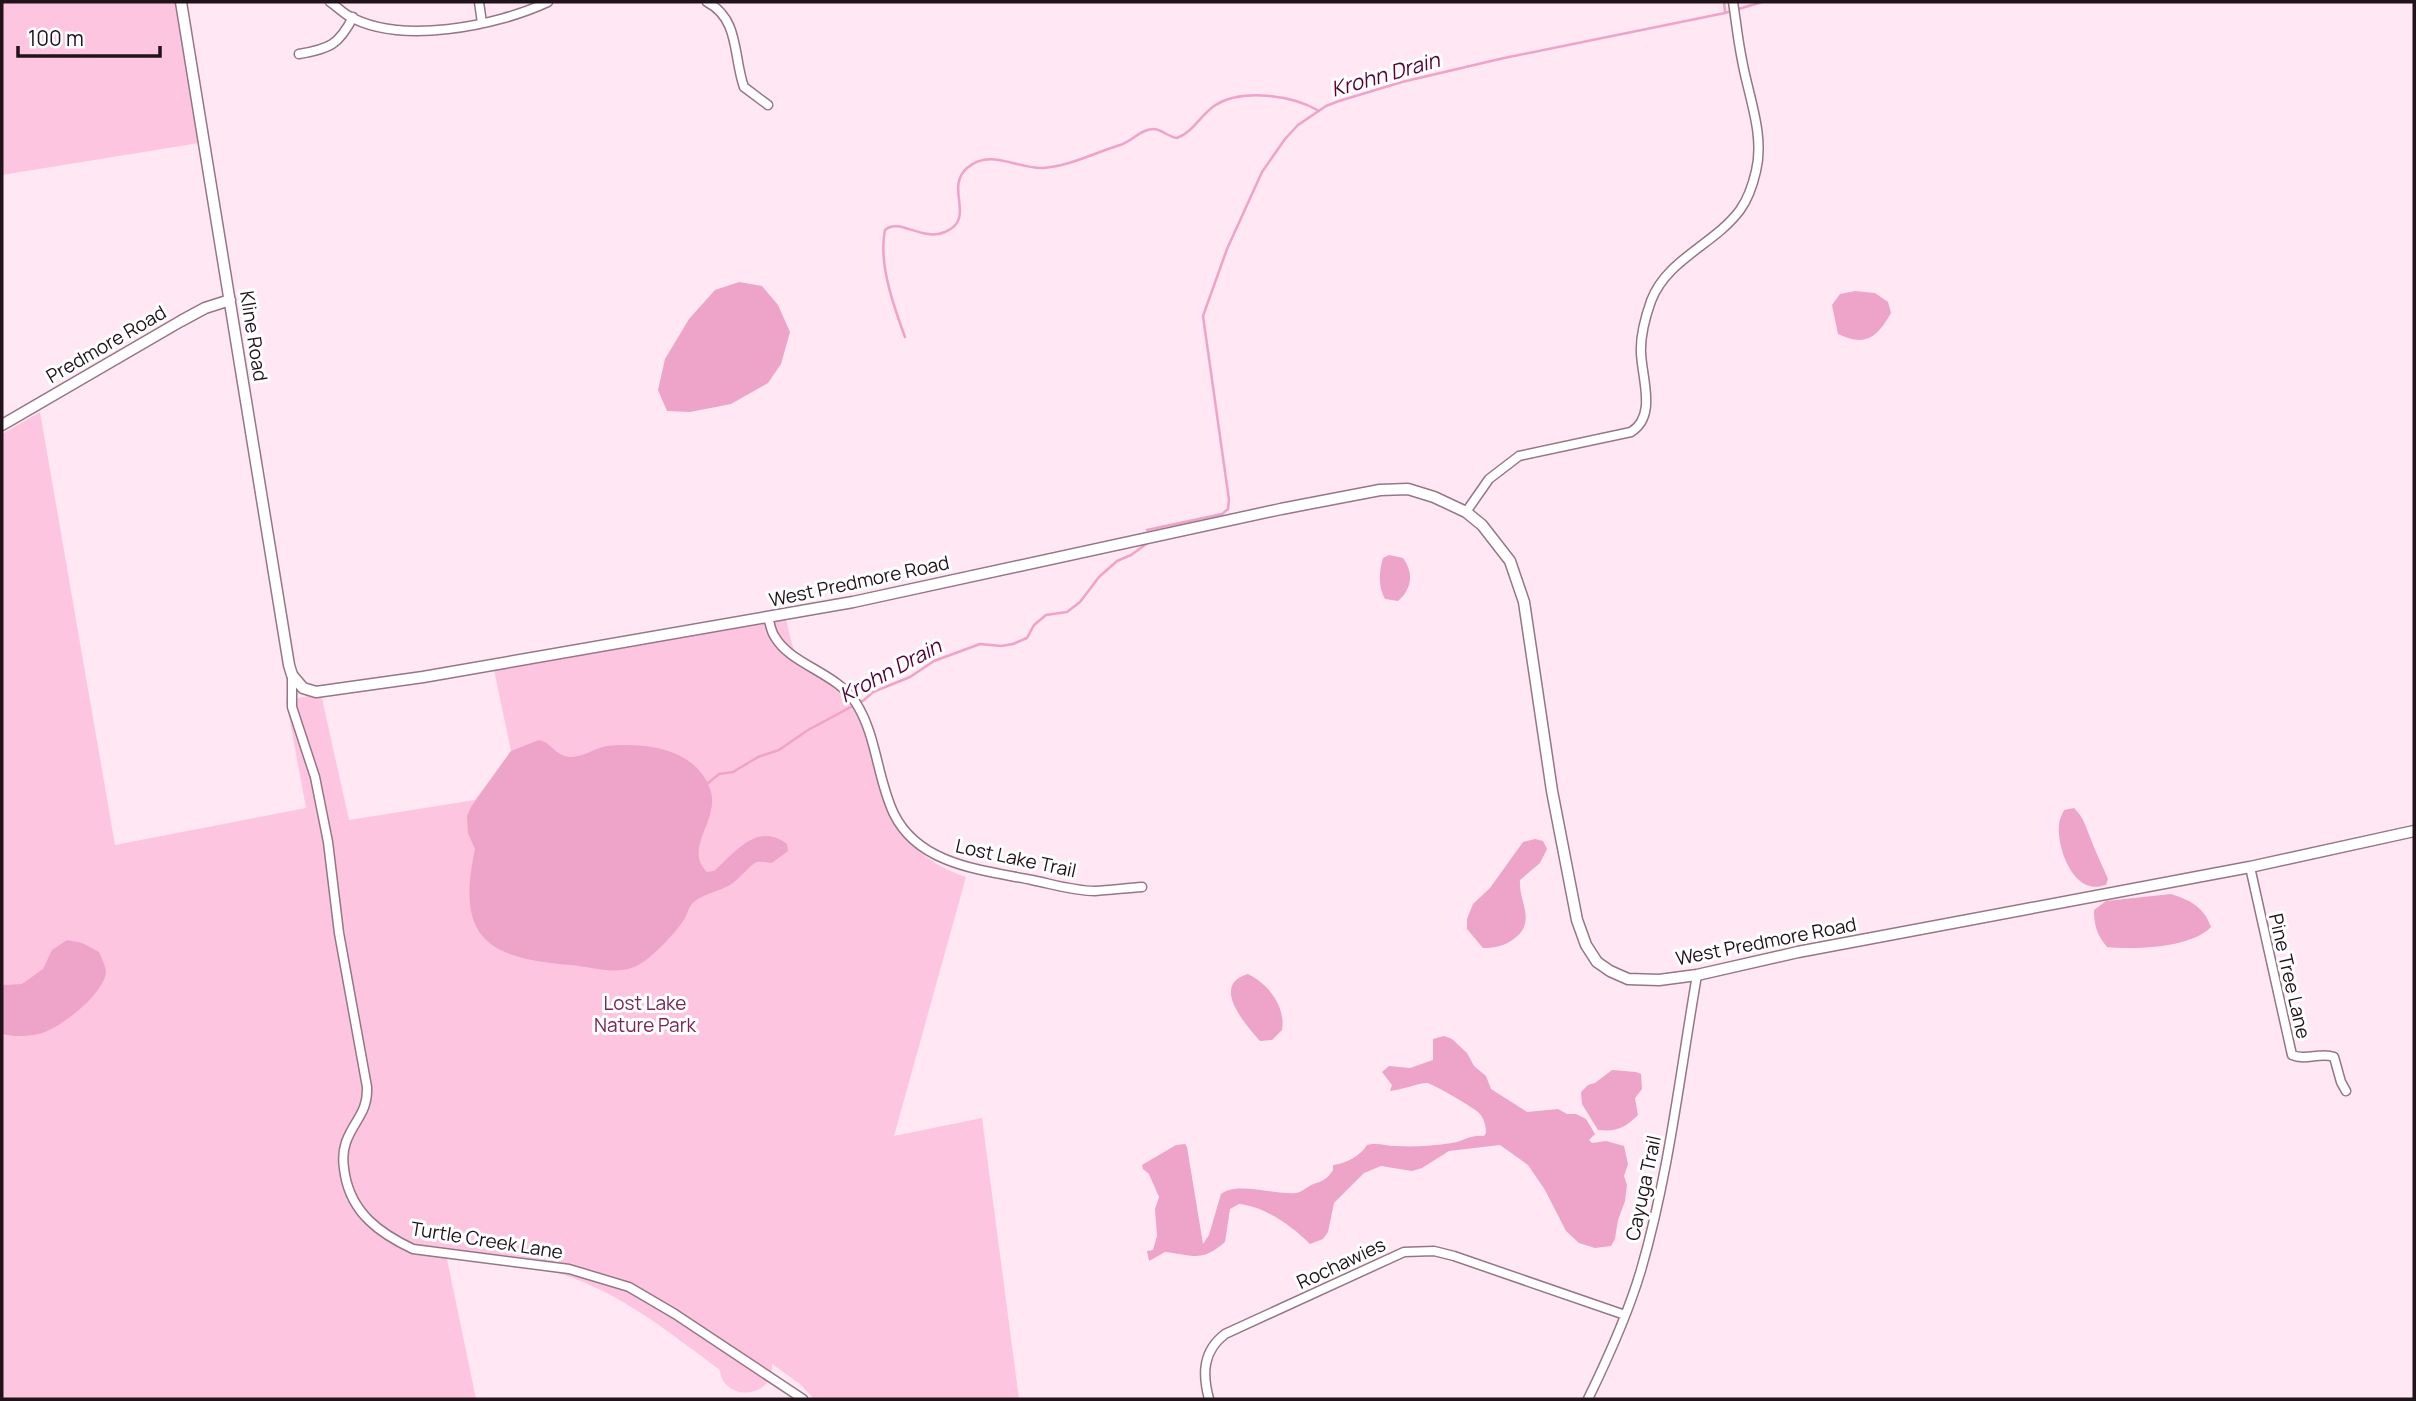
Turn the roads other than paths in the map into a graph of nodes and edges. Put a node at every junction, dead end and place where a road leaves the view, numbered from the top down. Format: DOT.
graph roads {
  1 [pos="181,2"];
  2 [pos="330,2"];
  3 [pos="479,2"];
  4 [pos="548,2"];
  5 [pos="707,2"];
  6 [pos="1733,2"];
  7 [pos="352,17"];
  8 [pos="482,23"];
  9 [pos="299,54"];
  10 [pos="768,105"];
  11 [pos="230,300"];
  12 [pos="2,425"];
  13 [pos="1466,512"];
  14 [pos="768,617"];
  15 [pos="292,675"];
  16 [pos="2414,831"];
  17 [pos="2250,867"];
  18 [pos="1142,887"];
  19 [pos="1697,975"];
  20 [pos="2346,1091"];
  21 [pos="1625,1315"];
  22 [pos="803,1399"];
  23 [pos="1209,1399"];
  24 [pos="1588,1399"];
  1 -- 11 [label="street, Kline Road"];
  2 -- 7 [label="street"];
  3 -- 8 [label="street"];
  4 -- 8 [label="street"];
  5 -- 10 [label="street"];
  6 -- 13 [label="street"];
  7 -- 8 [label="street"];
  7 -- 9 [label="street"];
  11 -- 12 [label="street, Predmore Road"];
  11 -- 15 [label="street, Kline Road"];
  13 -- 14 [label="street, West Predmore Road"];
  13 -- 19 [label="street, West Predmore Road"];
  14 -- 15 [label="street, West Predmore Road"];
  14 -- 18 [label="street, Lost Lake Trail"];
  15 -- 22 [label="street, Turtle Creek Lane"];
  16 -- 17 [label="street, West Predmore Road"];
  17 -- 19 [label="street, West Predmore Road"];
  17 -- 20 [label="street, Pine Tree Lane"];
  19 -- 21 [label="street, Cayuga Trail"];
  21 -- 23 [label="street, Rochawies"];
  21 -- 24 [label="street, Cayuga Trail"];
}
